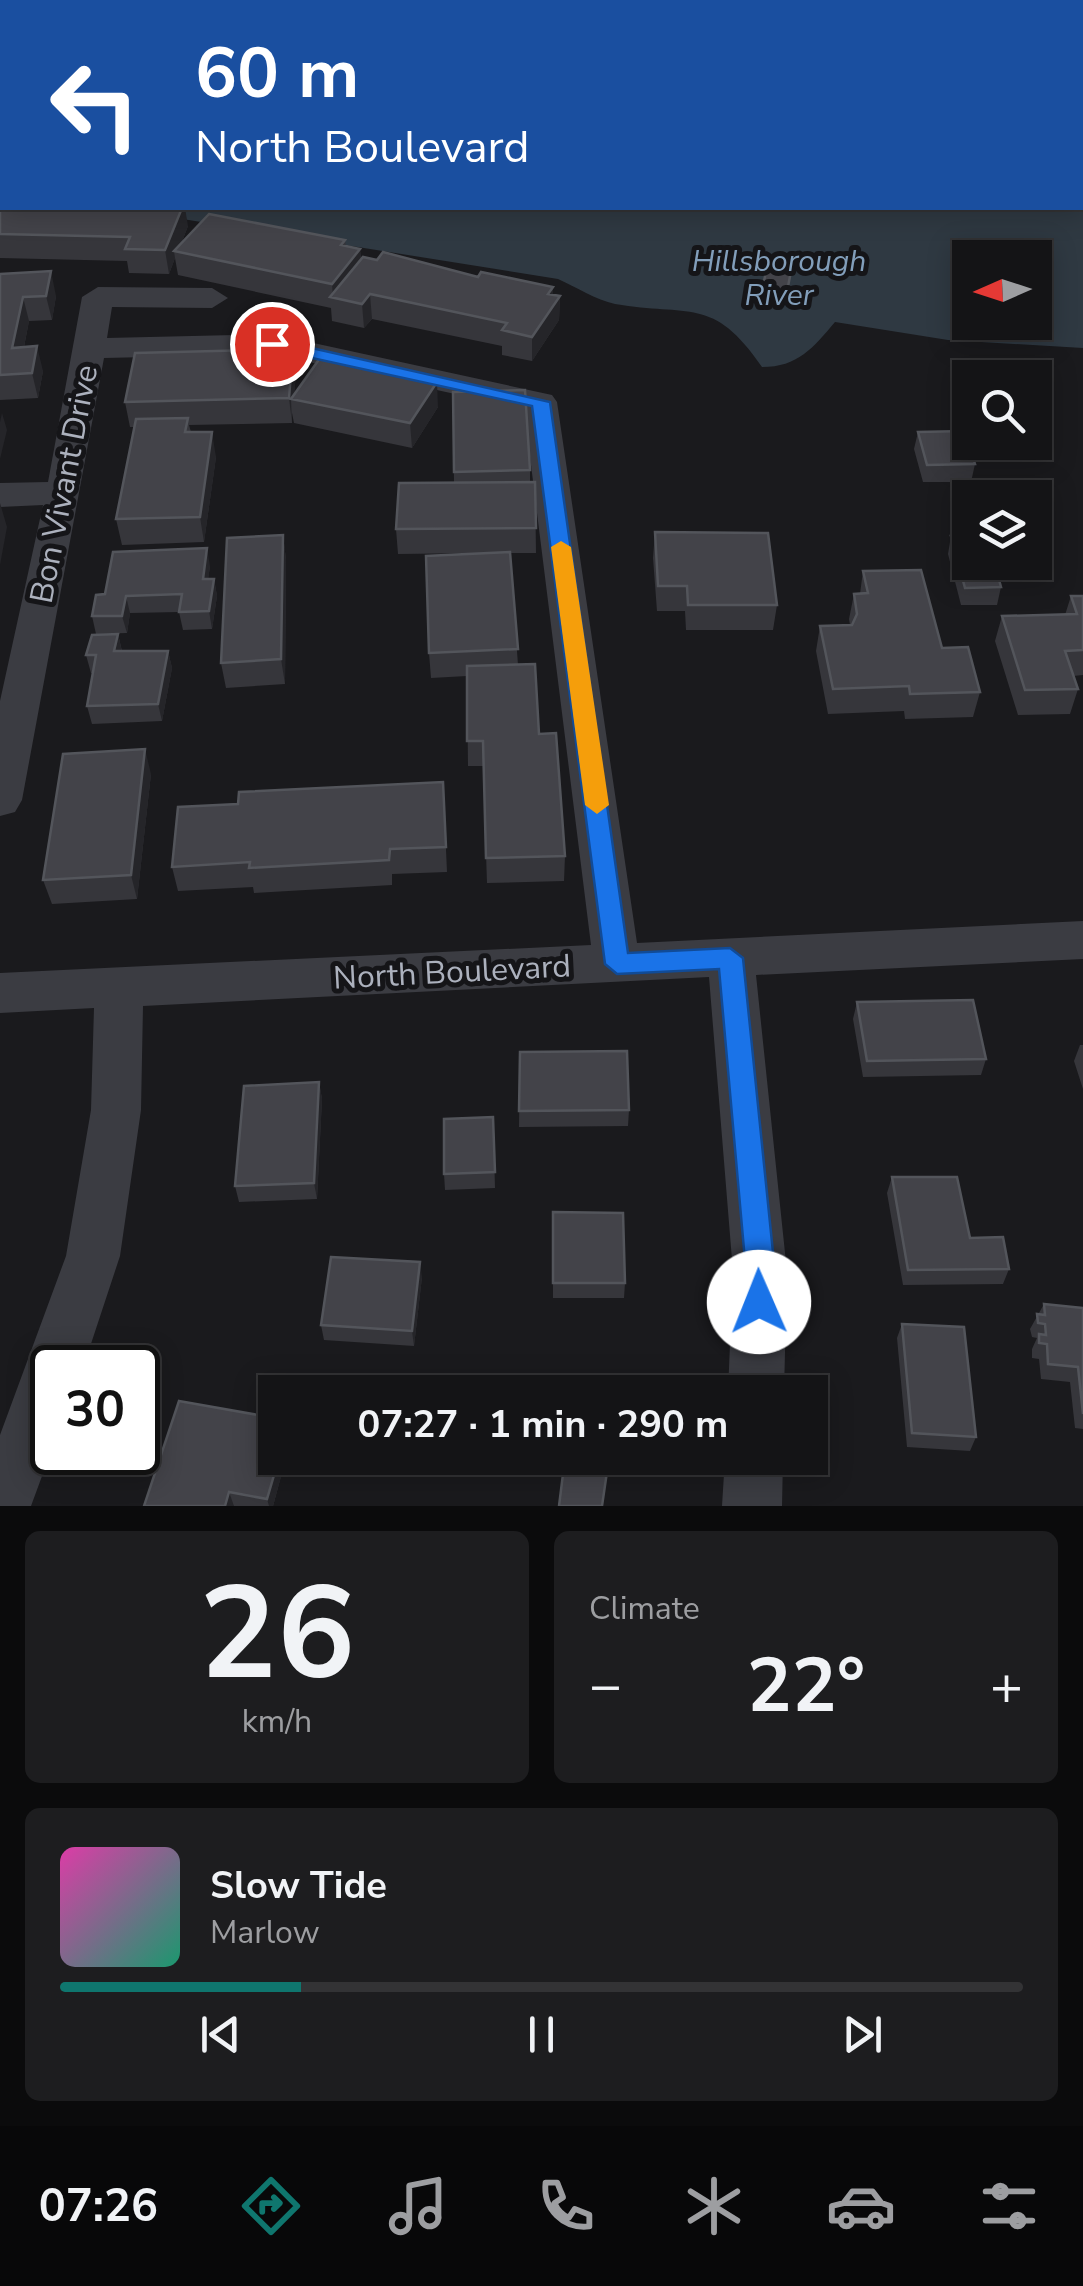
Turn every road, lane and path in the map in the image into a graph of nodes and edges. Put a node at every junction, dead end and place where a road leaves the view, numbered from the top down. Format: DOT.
graph roads {
  1 [pos="212,298"];
  2 [pos="89,348"];
  3 [pos="64,493"];
  4 [pos="0,495"];
  5 [pos="0,800"];
  6 [pos="1083,940"];
  7 [pos="730,958"];
  8 [pos="617,964"];
  9 [pos="118,988"];
  10 [pos="0,994"];
  11 [pos="63,1345"];
  12 [pos="757,1375"];
  13 [pos="30,1432"];
  14 [pos="753,1475"];
  15 [pos="1,1506"];
  16 [pos="752,1506"];
  1 -- 2 [label="street"];
  2 -- 3 [label="street, Bon Vivant Drive"];
  2 -- 8 [label="street, Bon Vivant Drive"];
  3 -- 4 [label="street"];
  3 -- 5 [label="street, Bon Vivant Drive"];
  6 -- 7 [label="street, North Boulevard"];
  7 -- 8 [label="street, North Boulevard"];
  7 -- 12 [label="street"];
  8 -- 9 [label="street, North Boulevard"];
  9 -- 10 [label="street, North Boulevard"];
  9 -- 11 [label="street"];
  13 -- 15 [label="street"];
  14 -- 16 [label="street"];
}
